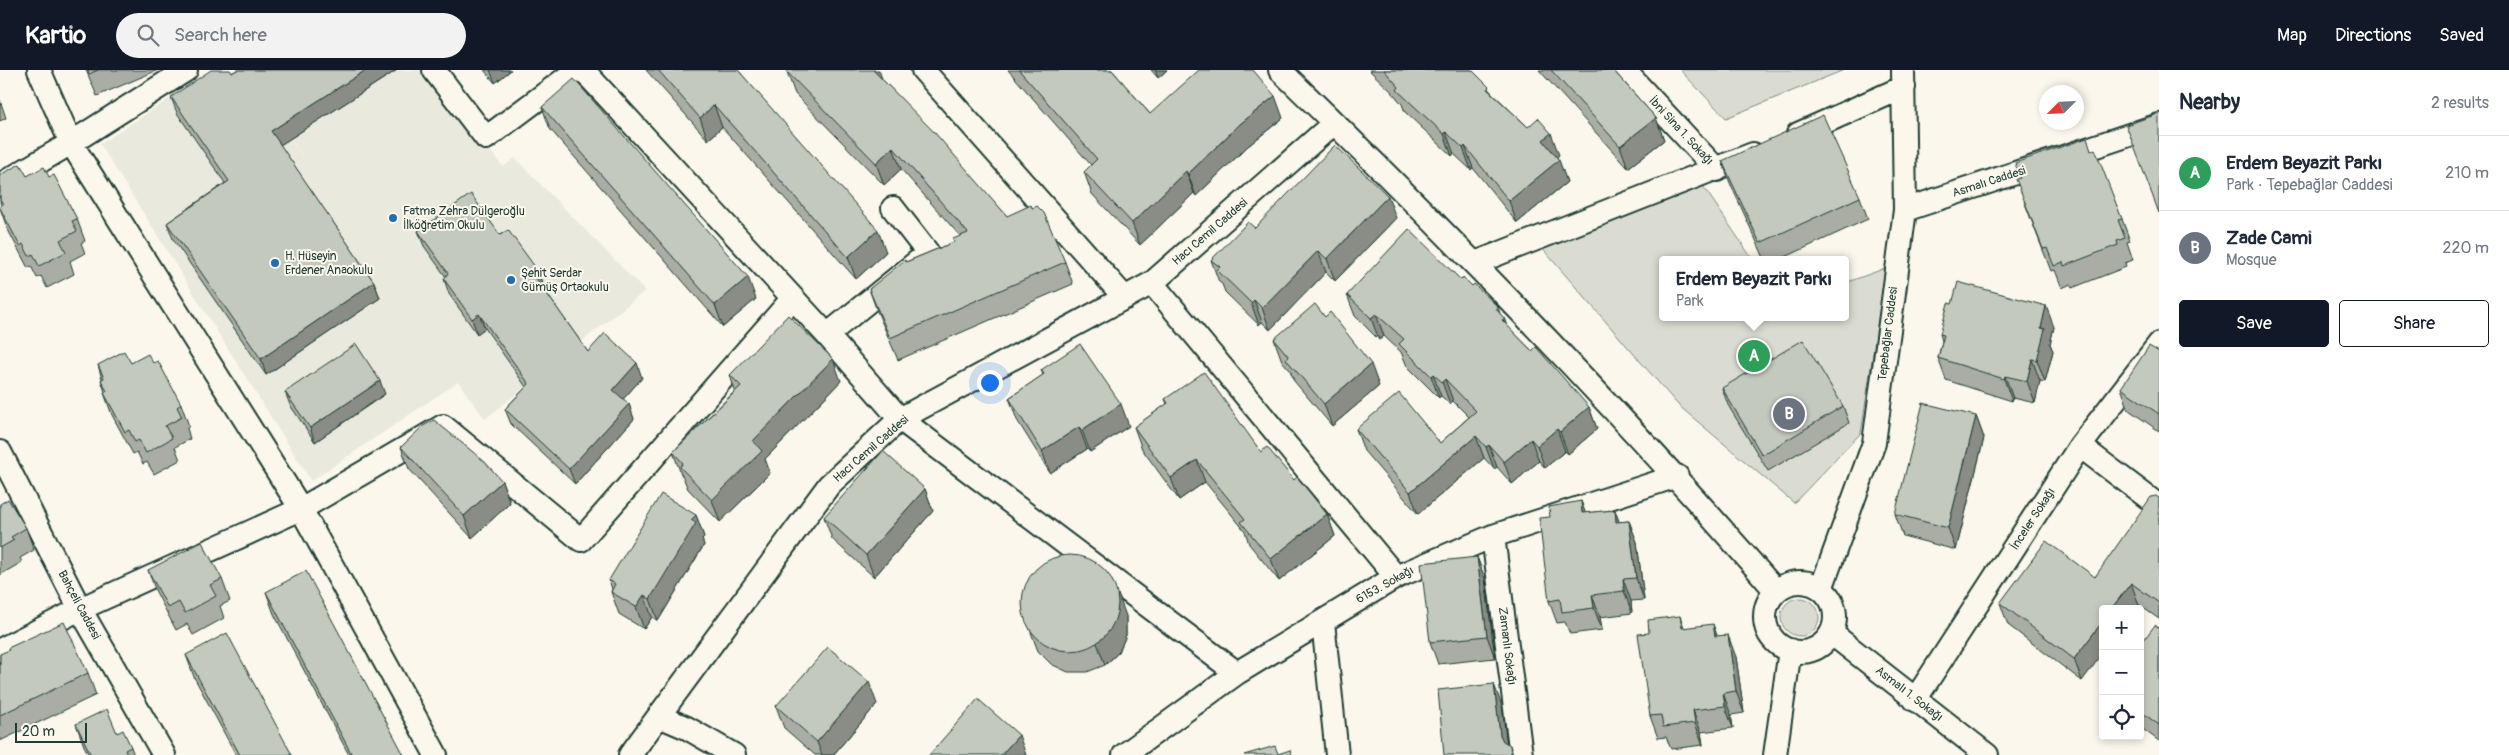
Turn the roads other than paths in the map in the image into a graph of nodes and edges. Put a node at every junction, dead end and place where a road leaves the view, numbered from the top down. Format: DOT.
graph roads {
  1 [pos="39,70"];
  2 [pos="186,70"];
  3 [pos="434,70"];
  4 [pos="577,70"];
  5 [pos="583,70"];
  6 [pos="923,70"];
  7 [pos="1280,70"];
  8 [pos="1624,70"];
  9 [pos="1904,78"];
  10 [pos="1334,122"];
  11 [pos="2159,125"];
  12 [pos="71,143"];
  13 [pos="1717,170"];
  14 [pos="0,186"];
  15 [pos="893,208"];
  16 [pos="1905,210"];
  17 [pos="1475,263"];
  18 [pos="1152,283"];
  19 [pos="793,298"];
  20 [pos="1125,298"];
  21 [pos="827,336"];
  22 [pos="2159,344"];
  23 [pos="900,419"];
  24 [pos="2080,446"];
  25 [pos="0,452"];
  26 [pos="1677,476"];
  27 [pos="2159,506"];
  28 [pos="301,509"];
  29 [pos="1493,536"];
  30 [pos="1396,576"];
  31 [pos="1821,589"];
  32 [pos="1776,591"];
  33 [pos="80,609"];
  34 [pos="1322,622"];
  35 [pos="1831,633"];
  36 [pos="0,650"];
  37 [pos="1790,650"];
  38 [pos="1237,673"];
  39 [pos="1916,700"];
  40 [pos="659,716"];
  41 [pos="164,755"];
  42 [pos="436,755"];
  43 [pos="630,755"];
  44 [pos="734,755"];
  45 [pos="1124,755"];
  46 [pos="1337,755"];
  47 [pos="1521,755"];
  48 [pos="1775,755"];
  49 [pos="1987,755"];
  1 -- 12 [label="street"];
  2 -- 12 [label="street"];
  3 -- 4 [label="street"];
  5 -- 19 [label="street"];
  6 -- 20 [label="street"];
  7 -- 10 [label="street"];
  8 -- 13 [label="street, İbni Sina 1. Sokağı"];
  9 -- 13 [label="street"];
  9 -- 16 [label="street, Tepebağlar Caddesi"];
  10 -- 17 [label="street"];
  10 -- 18 [label="street, Hacı Cemil Caddesi"];
  11 -- 16 [label="street, Asmalı Caddesi"];
  12 -- 14 [label="street"];
  12 -- 28 [label="street"];
  13 -- 17 [label="street"];
  15 -- 21 [label="street"];
  16 -- 31 [label="street, Tepebağlar Caddesi"];
  17 -- 26 [label="street"];
  18 -- 20 [label="street, Hacı Cemil Caddesi"];
  18 -- 30 [label="street"];
  19 -- 21 [label="street"];
  19 -- 28 [label="street"];
  20 -- 23 [label="street, Hacı Cemil Caddesi"];
  21 -- 23 [label="street"];
  22 -- 24 [label="street, İnceler Sokağı"];
  23 -- 38 [label="street"];
  23 -- 40 [label="street, Hacı Cemil Caddesi"];
  24 -- 27 [label="street"];
  24 -- 39 [label="street, İnceler Sokağı"];
  25 -- 33 [label="street, Bahçeli Caddesi"];
  26 -- 29 [label="street, 6153. Sokağı"];
  26 -- 32 [label="street"];
  28 -- 33 [label="street"];
  28 -- 42 [label="street"];
  29 -- 30 [label="street, 6153. Sokağı"];
  29 -- 47 [label="street, Zamanlı Sokağı"];
  30 -- 34 [label="street, 6153. Sokağı"];
  31 -- 32 [label="street"];
  31 -- 35 [label="street"];
  32 -- 37 [label="street"];
  33 -- 36 [label="street"];
  33 -- 41 [label="street, Bahçeli Caddesi"];
  34 -- 38 [label="street, 6153. Sokağı"];
  34 -- 46 [label="street"];
  35 -- 37 [label="street"];
  35 -- 39 [label="street, Asmalı 1. Sokağı"];
  37 -- 48 [label="street"];
  38 -- 45 [label="street, 6153. Sokağı"];
  39 -- 49 [label="street, Asmalı 1. Sokağı"];
  40 -- 43 [label="street, Hacı Cemil Caddesi"];
  40 -- 44 [label="street"];
}
